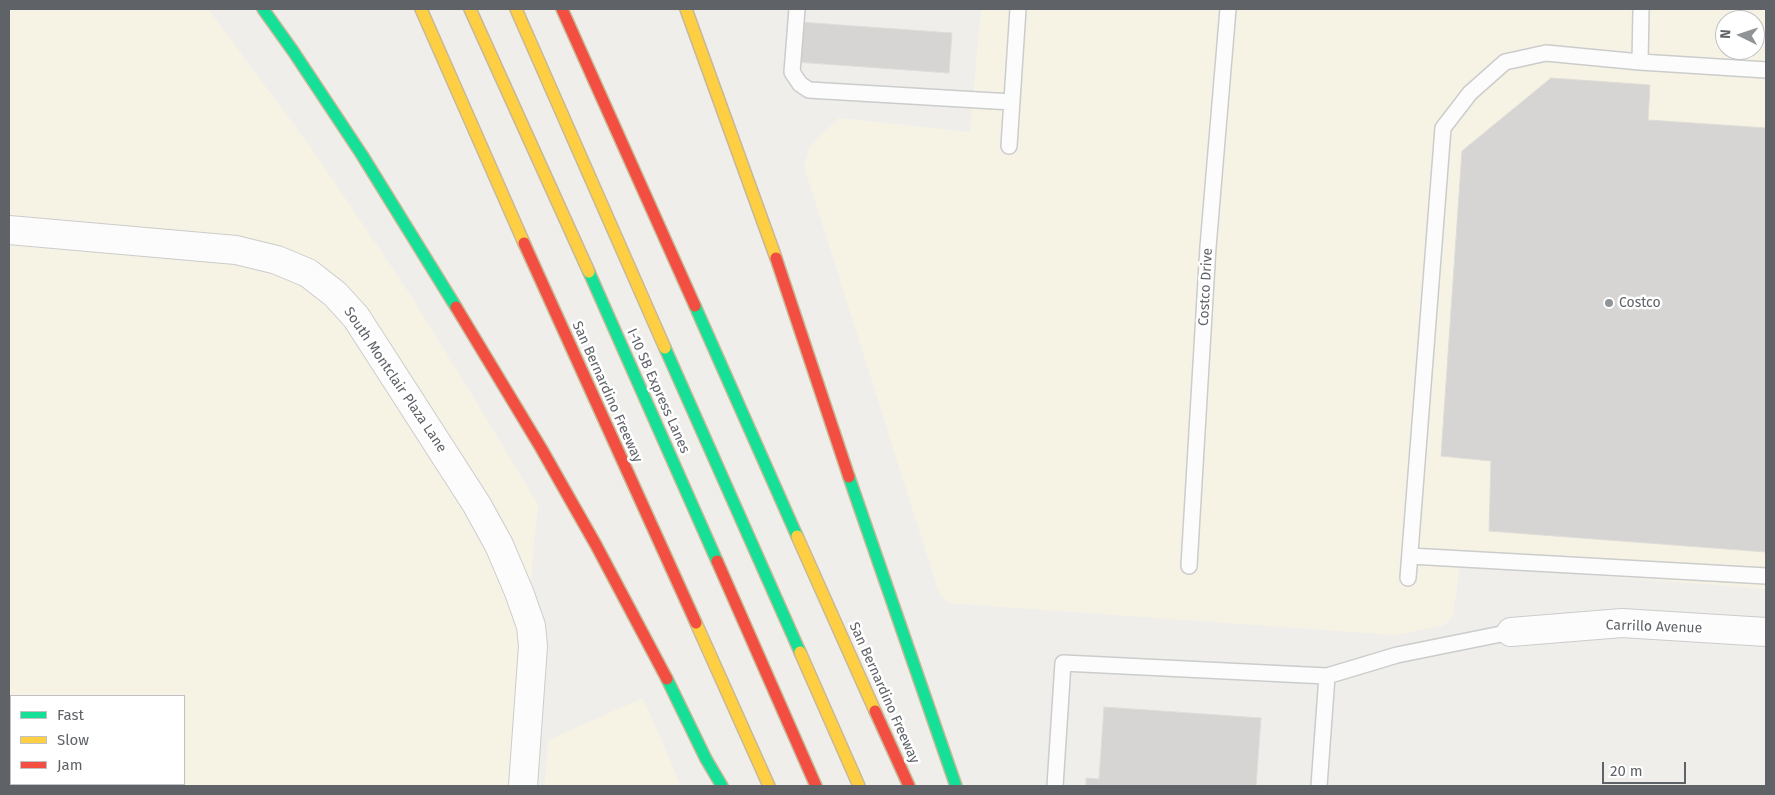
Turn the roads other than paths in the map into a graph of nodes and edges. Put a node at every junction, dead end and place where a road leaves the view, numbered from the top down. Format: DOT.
graph roads {
  1 [pos="263,9"];
  2 [pos="421,9"];
  3 [pos="470,9"];
  4 [pos="516,9"];
  5 [pos="562,9"];
  6 [pos="686,9"];
  7 [pos="797,9"];
  8 [pos="1018,9"];
  9 [pos="1228,9"];
  10 [pos="1641,9"];
  11 [pos="1640,62"];
  12 [pos="1766,70"];
  13 [pos="1012,102"];
  14 [pos="1008,146"];
  15 [pos="9,230"];
  16 [pos="1410,556"];
  17 [pos="1189,566"];
  18 [pos="1766,576"];
  19 [pos="1408,578"];
  20 [pos="1511,632"];
  21 [pos="1766,632"];
  22 [pos="1327,676"];
  23 [pos="523,786"];
  24 [pos="722,786"];
  25 [pos="769,786"];
  26 [pos="816,786"];
  27 [pos="859,786"];
  28 [pos="909,786"];
  29 [pos="956,786"];
  30 [pos="1055,786"];
  31 [pos="1319,786"];
  1 -- 24 [label="highway"];
  2 -- 25 [label="highway, San Bernardino Freeway"];
  3 -- 26 [label="highway, I-10 SB Express Lanes"];
  4 -- 27 [label="highway, I-10 SB Express Lanes"];
  5 -- 28 [label="highway, San Bernardino Freeway"];
  6 -- 29 [label="highway"];
  7 -- 13 [label="lane"];
  8 -- 13 [label="lane"];
  9 -- 17 [label="lane, Costco Drive"];
  10 -- 11 [label="lane"];
  11 -- 12 [label="lane"];
  11 -- 16 [label="lane"];
  13 -- 14 [label="lane"];
  15 -- 23 [label="street, South Montclair Plaza Lane"];
  16 -- 18 [label="lane"];
  16 -- 19 [label="lane"];
  20 -- 21 [label="street, Carrillo Avenue"];
  20 -- 22 [label="lane"];
  22 -- 30 [label="lane"];
  22 -- 31 [label="lane"];
}
